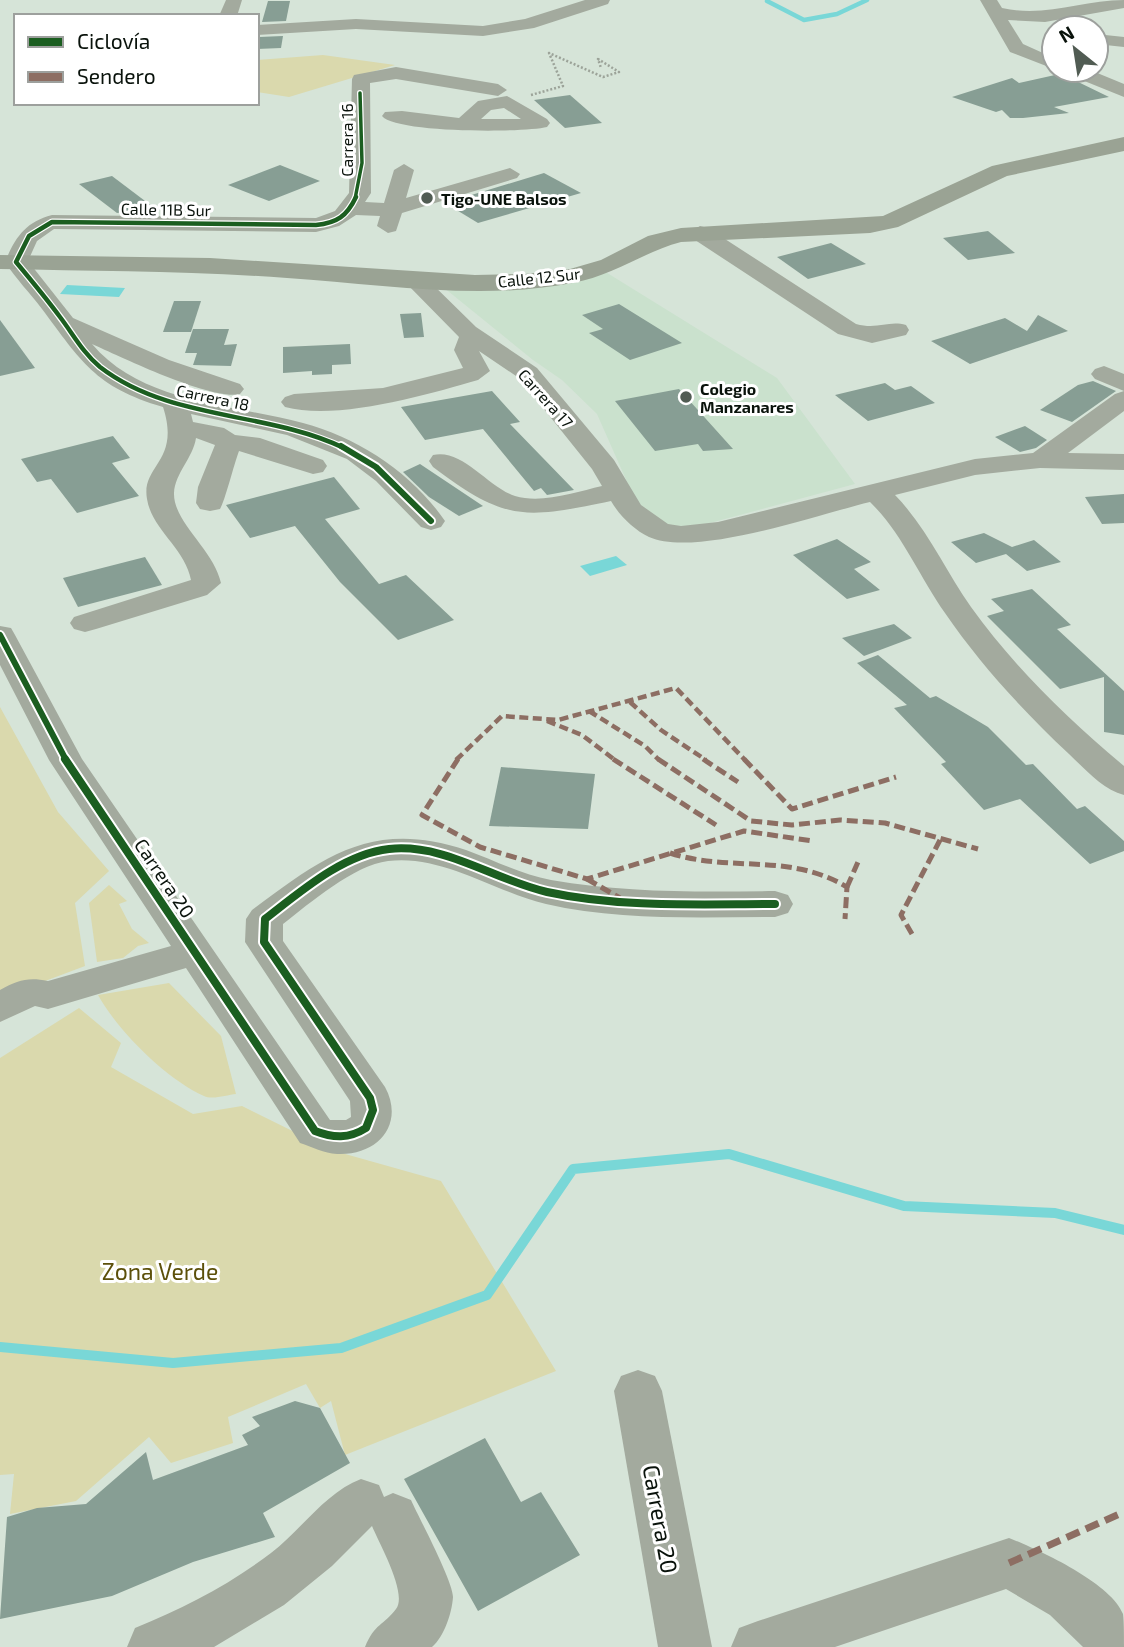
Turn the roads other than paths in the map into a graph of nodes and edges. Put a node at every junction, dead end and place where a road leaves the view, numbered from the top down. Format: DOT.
graph roads {
  1 [pos="602,0"];
  2 [pos="1124,4"];
  3 [pos="993,6"];
  4 [pos="1069,14"];
  5 [pos="1040,19"];
  6 [pos="1040,20"];
  7 [pos="259,30"];
  8 [pos="1010,37"];
  9 [pos="1040,44"];
  10 [pos="1040,59"];
  11 [pos="1106,84"];
  12 [pos="1124,92"];
  13 [pos="503,96"];
  14 [pos="378,116"];
  15 [pos="466,122"];
  16 [pos="1124,128"];
  17 [pos="1124,144"];
  18 [pos="1056,156"];
  19 [pos="404,170"];
  20 [pos="448,170"];
  21 [pos="510,174"];
  22 [pos="449,192"];
  23 [pos="309,204"];
  24 [pos="391,209"];
  25 [pos="242,211"];
  26 [pos="335,218"];
  27 [pos="700,233"];
  28 [pos="8,262"];
  29 [pos="415,280"];
  30 [pos="64,323"];
  31 [pos="897,330"];
  32 [pos="474,337"];
  33 [pos="231,389"];
  34 [pos="1124,399"];
  35 [pos="294,402"];
  36 [pos="178,416"];
  37 [pos="229,443"];
  38 [pos="1040,460"];
  39 [pos="443,461"];
  40 [pos="1124,462"];
  41 [pos="313,466"];
  42 [pos="618,491"];
  43 [pos="875,491"];
  44 [pos="210,503"];
  45 [pos="430,521"];
  46 [pos="86,623"];
  47 [pos="0,635"];
  48 [pos="1124,784"];
  49 [pos="775,904"];
  50 [pos="195,952"];
  51 [pos="48,995"];
  52 [pos="0,1008"];
  53 [pos="0,1034"];
  54 [pos="638,1391"];
  55 [pos="154,1647"];
  56 [pos="391,1647"];
  57 [pos="685,1647"];
  58 [pos="758,1647"];
  59 [pos="1110,1647"];
  1 -- 7 [label="street"];
  2 -- 4 [label="street"];
  3 -- 5 [label="street"];
  3 -- 8 [label="street"];
  6 -- 8 [label="street"];
  8 -- 9 [label="street"];
  8 -- 10 [label="street"];
  11 -- 12 [label="street"];
  13 -- 14 [label="street, Carrera 16"];
  13 -- 15 [label="street"];
  13 -- 15 [label="street"];
  14 -- 15 [label="street"];
  14 -- 26 [label="street, Carrera 16"];
  16 -- 18 [label="main road, Calle 12 Sur"];
  17 -- 18 [label="main road, Calle 12 Sur"];
  18 -- 27 [label="main road, Calle 12 Sur"];
  19 -- 24 [label="street"];
  20 -- 22 [label="street"];
  21 -- 22 [label="street"];
  22 -- 24 [label="street"];
  23 -- 25 [label="street"];
  24 -- 26 [label="street"];
  24 -- 26 [label="street"];
  25 -- 26 [label="street, Calle 11B Sur"];
  25 -- 28 [label="street, Calle 11B Sur"];
  27 -- 29 [label="main road, Calle 12 Sur"];
  27 -- 31 [label="street"];
  28 -- 29 [label="main road, Calle 12 Sur"];
  28 -- 30 [label="street, Carrera 18"];
  29 -- 32 [label="street, Carrera 17"];
  30 -- 33 [label="street"];
  30 -- 36 [label="street, Carrera 18"];
  32 -- 35 [label="street"];
  32 -- 42 [label="street, Carrera 17"];
  34 -- 38 [label="street"];
  36 -- 37 [label="street"];
  36 -- 45 [label="street, Carrera 18"];
  36 -- 46 [label="street"];
  37 -- 41 [label="street"];
  37 -- 44 [label="street"];
  38 -- 40 [label="street"];
  38 -- 43 [label="street"];
  39 -- 42 [label="street"];
  42 -- 43 [label="street, Carrera 17"];
  43 -- 48 [label="street"];
  47 -- 50 [label="street, Carrera 20"];
  49 -- 50 [label="street, Carrera 20"];
  50 -- 51 [label="street"];
  51 -- 52 [label="street"];
  51 -- 53 [label="street"];
  54 -- 57 [label="street, Carrera 20"];
  55 -- 56 [label="street"];
  58 -- 59 [label="street"];
}
